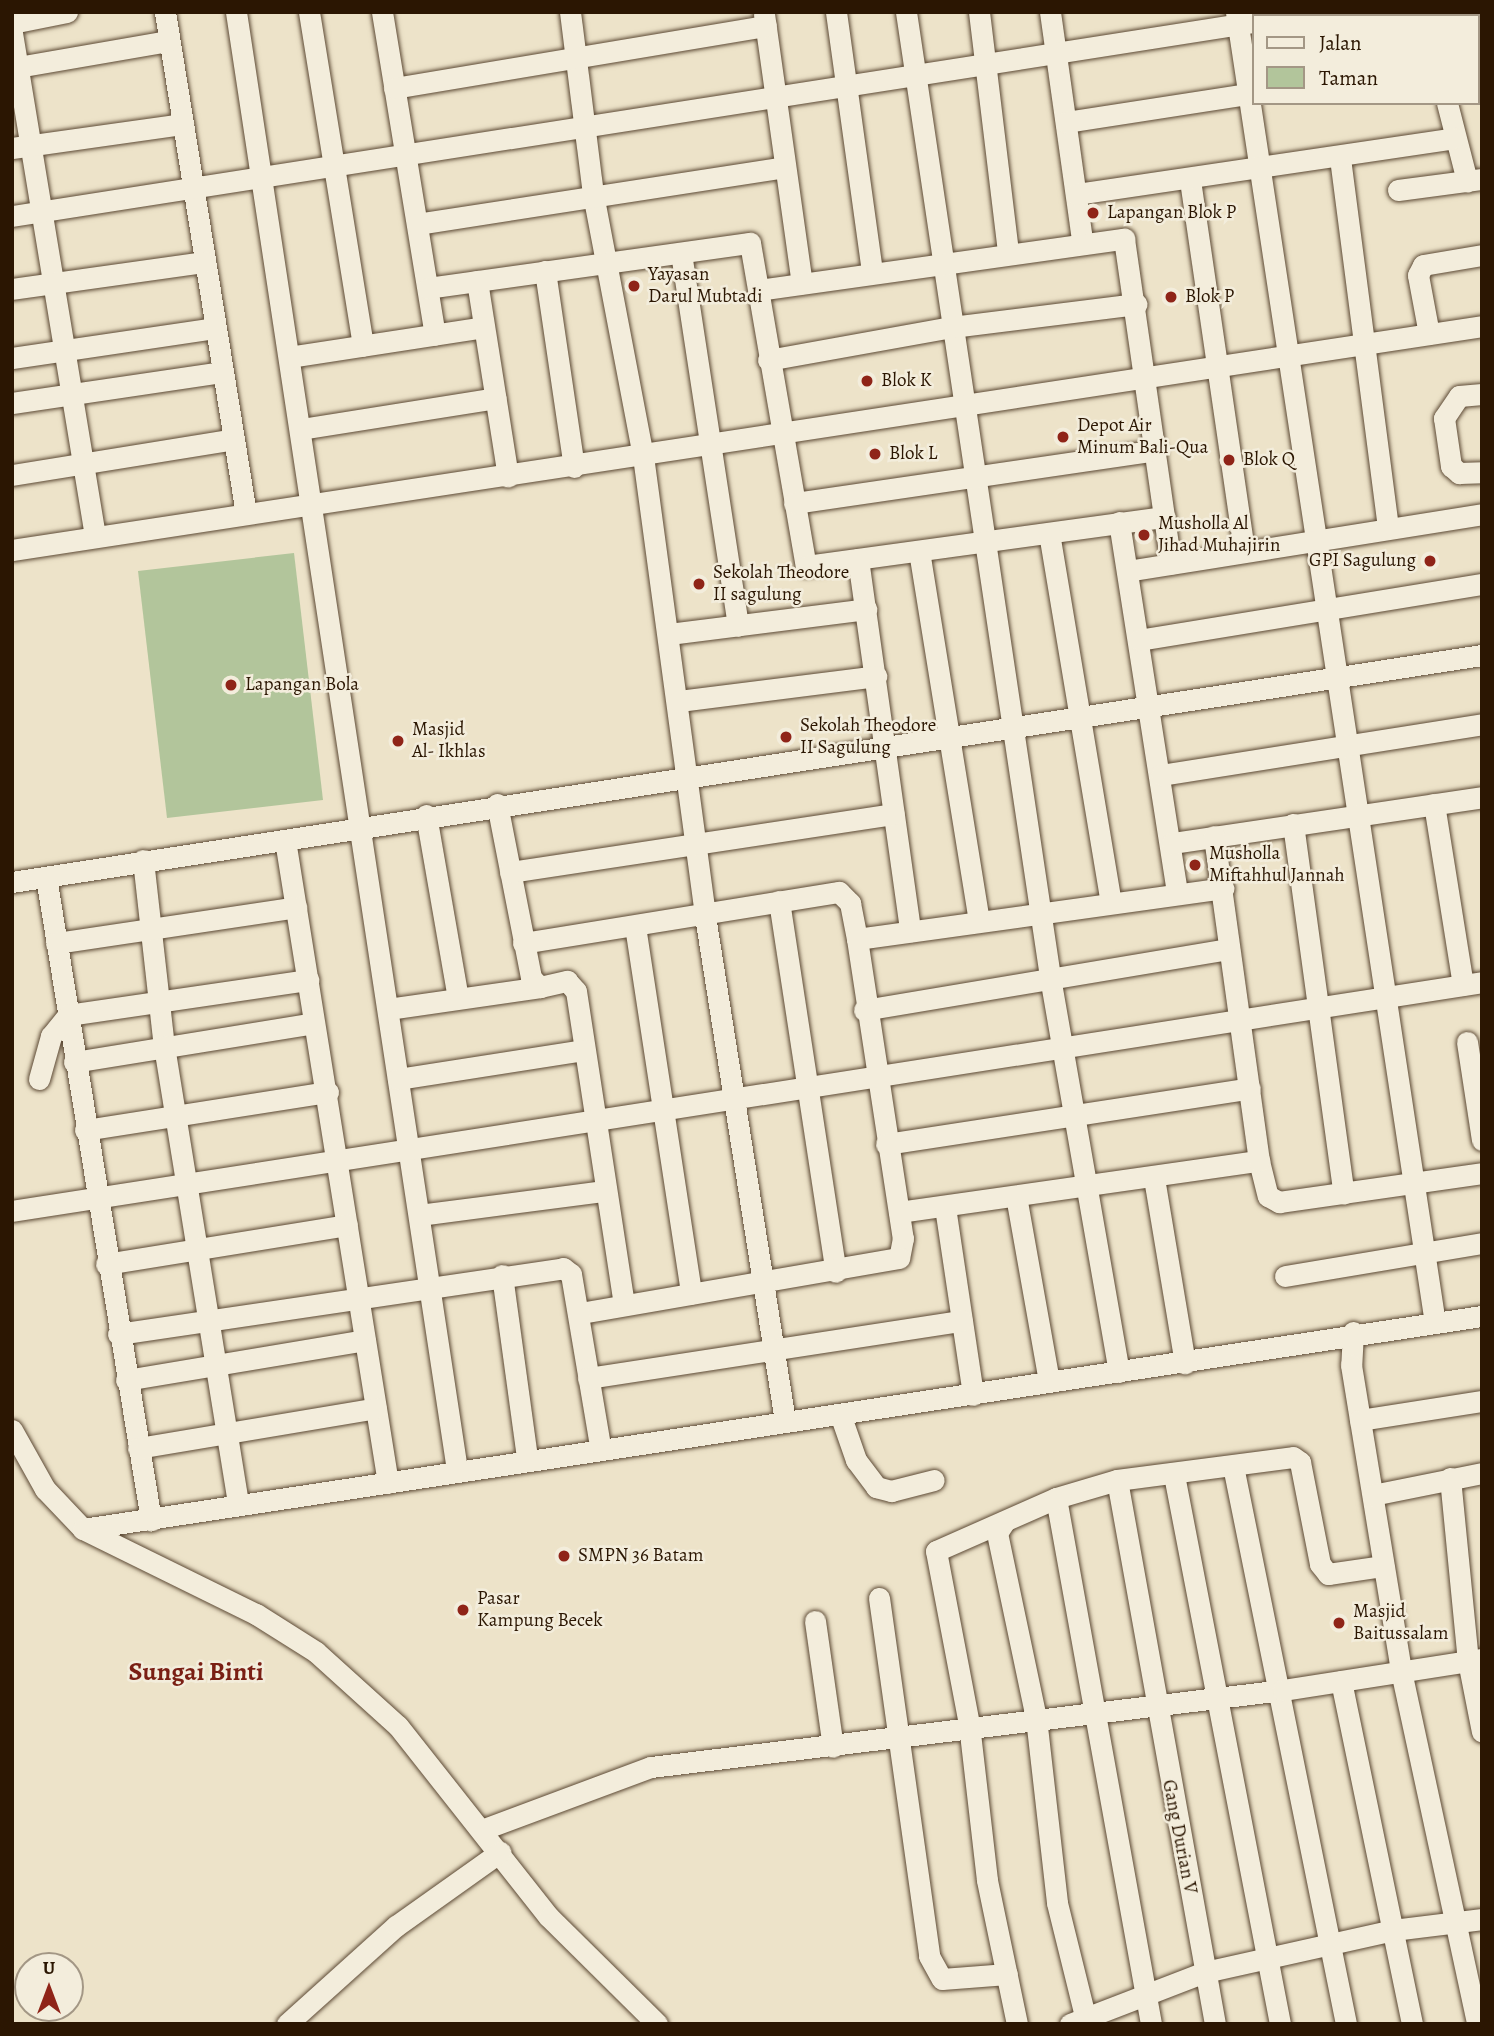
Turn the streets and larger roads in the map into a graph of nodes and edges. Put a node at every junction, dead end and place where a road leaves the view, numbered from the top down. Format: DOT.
graph roads {
  1 [pos="67,12"];
  2 [pos="165,12"];
  3 [pos="236,12"];
  4 [pos="309,12"];
  5 [pos="570,12"];
  6 [pos="836,12"];
  7 [pos="906,12"];
  8 [pos="979,12"];
  9 [pos="1050,12"];
  10 [pos="387,13"];
  11 [pos="765,19"];
  12 [pos="1243,20"];
  13 [pos="12,23"];
  14 [pos="12,33"];
  15 [pos="169,41"];
  16 [pos="1055,52"];
  17 [pos="578,61"];
  18 [pos="985,62"];
  19 [pos="15,68"];
  20 [pos="917,76"];
  21 [pos="846,86"];
  22 [pos="394,88"];
  23 [pos="1252,94"];
  24 [pos="774,100"];
  25 [pos="1254,105"];
  26 [pos="1447,105"];
  27 [pos="1066,122"];
  28 [pos="183,124"];
  29 [pos="589,124"];
  30 [pos="1452,138"];
  31 [pos="21,146"];
  32 [pos="405,152"];
  33 [pos="1340,158"];
  34 [pos="334,164"];
  35 [pos="785,167"];
  36 [pos="1263,167"];
  37 [pos="260,175"];
  38 [pos="1190,180"];
  39 [pos="1474,180"];
  40 [pos="193,187"];
  41 [pos="1398,190"];
  42 [pos="593,194"];
  43 [pos="1076,194"];
  44 [pos="41,211"];
  45 [pos="12,216"];
  46 [pos="417,224"];
  47 [pos="1082,240"];
  48 [pos="1008,252"];
  49 [pos="681,253"];
  50 [pos="1482,255"];
  51 [pos="205,262"];
  52 [pos="944,262"];
  53 [pos="608,266"];
  54 [pos="545,271"];
  55 [pos="872,272"];
  56 [pos="477,281"];
  57 [pos="53,283"];
  58 [pos="802,283"];
  59 [pos="428,288"];
  60 [pos="12,289"];
  61 [pos="759,290"];
  62 [pos="1137,304"];
  63 [pos="1482,326"];
  64 [pos="484,327"];
  65 [pos="952,327"];
  66 [pos="216,328"];
  67 [pos="1429,334"];
  68 [pos="435,335"];
  69 [pos="363,346"];
  70 [pos="1362,347"];
  71 [pos="64,349"];
  72 [pos="289,357"];
  73 [pos="12,358"];
  74 [pos="1287,359"];
  75 [pos="768,360"];
  76 [pos="1219,371"];
  77 [pos="223,372"];
  78 [pos="1147,381"];
  79 [pos="72,393"];
  80 [pos="1482,394"];
  81 [pos="496,398"];
  82 [pos="12,403"];
  83 [pos="962,406"];
  84 [pos="301,429"];
  85 [pos="780,432"];
  86 [pos="234,439"];
  87 [pos="709,442"];
  88 [pos="1156,450"];
  89 [pos="643,456"];
  90 [pos="83,463"];
  91 [pos="574,467"];
  92 [pos="1482,472"];
  93 [pos="12,475"];
  94 [pos="974,476"];
  95 [pos="508,477"];
  96 [pos="794,503"];
  97 [pos="312,504"];
  98 [pos="246,514"];
  99 [pos="1482,514"];
  100 [pos="1165,517"];
  101 [pos="1119,522"];
  102 [pos="1388,527"];
  103 [pos="1049,533"];
  104 [pos="95,536"];
  105 [pos="1312,541"];
  106 [pos="982,542"];
  107 [pos="12,550"];
  108 [pos="919,551"];
  109 [pos="1244,551"];
  110 [pos="858,559"];
  111 [pos="1171,564"];
  112 [pos="1127,571"];
  113 [pos="1482,584"];
  114 [pos="866,609"];
  115 [pos="1323,610"];
  116 [pos="738,626"];
  117 [pos="670,634"];
  118 [pos="1139,640"];
  119 [pos="1482,655"];
  120 [pos="876,676"];
  121 [pos="1333,676"];
  122 [pos="679,701"];
  123 [pos="1149,704"];
  124 [pos="1081,715"];
  125 [pos="1010,724"];
  126 [pos="1482,724"];
  127 [pos="947,734"];
  128 [pos="885,743"];
  129 [pos="1346,746"];
  130 [pos="688,775"];
  131 [pos="1161,775"];
  132 [pos="1482,797"];
  133 [pos="497,804"];
  134 [pos="1434,804"];
  135 [pos="426,814"];
  136 [pos="894,814"];
  137 [pos="1358,817"];
  138 [pos="1293,824"];
  139 [pos="360,825"];
  140 [pos="1214,836"];
  141 [pos="285,840"];
  142 [pos="1172,843"];
  143 [pos="696,844"];
  144 [pos="143,860"];
  145 [pos="510,872"];
  146 [pos="46,877"];
  147 [pos="12,882"];
  148 [pos="1223,888"];
  149 [pos="1177,893"];
  150 [pos="779,901"];
  151 [pos="1111,903"];
  152 [pos="296,907"];
  153 [pos="1041,912"];
  154 [pos="705,916"];
  155 [pos="979,920"];
  156 [pos="149,925"];
  157 [pos="635,926"];
  158 [pos="910,931"];
  159 [pos="858,939"];
  160 [pos="56,943"];
  161 [pos="523,943"];
  162 [pos="1229,949"];
  163 [pos="1050,977"];
  164 [pos="308,980"];
  165 [pos="1472,984"];
  166 [pos="540,986"];
  167 [pos="458,998"];
  168 [pos="159,999"];
  169 [pos="1385,999"];
  170 [pos="388,1009"];
  171 [pos="864,1010"];
  172 [pos="1318,1011"];
  173 [pos="68,1015"];
  174 [pos="1241,1021"];
  175 [pos="314,1023"];
  176 [pos="1467,1042"];
  177 [pos="164,1046"];
  178 [pos="1062,1047"];
  179 [pos="584,1050"];
  180 [pos="74,1062"];
  181 [pos="877,1077"];
  182 [pos="39,1079"];
  183 [pos="398,1079"];
  184 [pos="808,1087"];
  185 [pos="1250,1088"];
  186 [pos="328,1092"];
  187 [pos="733,1100"];
  188 [pos="662,1111"];
  189 [pos="178,1115"];
  190 [pos="1073,1116"];
  191 [pos="594,1117"];
  192 [pos="85,1130"];
  193 [pos="1482,1140"];
  194 [pos="886,1144"];
  195 [pos="408,1145"];
  196 [pos="336,1160"];
  197 [pos="1259,1161"];
  198 [pos="1482,1173"];
  199 [pos="1154,1178"];
  200 [pos="188,1183"];
  201 [pos="1414,1184"];
  202 [pos="1086,1185"];
  203 [pos="604,1191"];
  204 [pos="1344,1194"];
  205 [pos="1016,1196"];
  206 [pos="94,1199"];
  207 [pos="945,1207"];
  208 [pos="12,1211"];
  209 [pos="899,1212"];
  210 [pos="419,1215"];
  211 [pos="346,1225"];
  212 [pos="1482,1243"];
  213 [pos="198,1253"];
  214 [pos="1422,1254"];
  215 [pos="106,1264"];
  216 [pos="836,1272"];
  217 [pos="502,1275"];
  218 [pos="1285,1276"];
  219 [pos="763,1282"];
  220 [pos="430,1288"];
  221 [pos="357,1294"];
  222 [pos="691,1294"];
  223 [pos="624,1303"];
  224 [pos="579,1313"];
  225 [pos="1482,1316"];
  226 [pos="210,1321"];
  227 [pos="962,1321"];
  228 [pos="1435,1323"];
  229 [pos="1353,1332"];
  230 [pos="118,1334"];
  231 [pos="365,1340"];
  232 [pos="773,1348"];
  233 [pos="1185,1363"];
  234 [pos="215,1364"];
  235 [pos="1119,1372"];
  236 [pos="588,1378"];
  237 [pos="126,1380"];
  238 [pos="1049,1382"];
  239 [pos="973,1395"];
  240 [pos="1482,1401"];
  241 [pos="376,1408"];
  242 [pos="840,1414"];
  243 [pos="1360,1420"];
  244 [pos="785,1421"];
  245 [pos="12,1430"];
  246 [pos="226,1434"];
  247 [pos="600,1446"];
  248 [pos="138,1448"];
  249 [pos="527,1458"];
  250 [pos="1233,1466"];
  251 [pos="457,1469"];
  252 [pos="1482,1473"];
  253 [pos="1174,1475"];
  254 [pos="1450,1478"];
  255 [pos="934,1480"];
  256 [pos="1116,1480"];
  257 [pos="388,1483"];
  258 [pos="1373,1495"];
  259 [pos="1056,1498"];
  260 [pos="239,1504"];
  261 [pos="151,1520"];
  262 [pos="1005,1521"];
  263 [pos="83,1529"];
  264 [pos="1384,1566"];
  265 [pos="879,1598"];
  266 [pos="816,1621"];
  267 [pos="1475,1660"];
  268 [pos="1401,1671"];
  269 [pos="1341,1681"];
  270 [pos="1283,1690"];
  271 [pos="1215,1697"];
  272 [pos="1153,1702"];
  273 [pos="1095,1711"];
  274 [pos="1035,1718"];
  275 [pos="969,1724"];
  276 [pos="1482,1732"];
  277 [pos="900,1738"];
  278 [pos="833,1746"];
  279 [pos="484,1829"];
  280 [pos="500,1852"];
  281 [pos="1482,1919"];
  282 [pos="1457,1923"];
  283 [pos="1393,1930"];
  284 [pos="1332,1947"];
  285 [pos="1266,1956"];
  286 [pos="1205,1972"];
  287 [pos="1007,1974"];
  288 [pos="1144,1990"];
  289 [pos="1081,2021"];
  290 [pos="287,2024"];
  291 [pos="657,2024"];
  292 [pos="1017,2024"];
  293 [pos="1151,2024"];
  294 [pos="1215,2024"];
  295 [pos="1280,2024"];
  296 [pos="1346,2024"];
  297 [pos="1412,2024"];
  298 [pos="1477,2024"];
  1 -- 13 [label="street"];
  2 -- 15 [label="street"];
  3 -- 37 [label="street"];
  4 -- 34 [label="street"];
  5 -- 17 [label="street"];
  6 -- 21 [label="street"];
  7 -- 20 [label="street"];
  8 -- 18 [label="street"];
  9 -- 16 [label="street"];
  10 -- 22 [label="street"];
  11 -- 17 [label="street"];
  11 -- 24 [label="street"];
  12 -- 16 [label="street"];
  12 -- 23 [label="street"];
  14 -- 19 [label="street"];
  15 -- 19 [label="street"];
  15 -- 28 [label="street"];
  16 -- 18 [label="street"];
  16 -- 27 [label="street"];
  17 -- 22 [label="street"];
  17 -- 29 [label="street"];
  18 -- 20 [label="street"];
  18 -- 48 [label="street"];
  19 -- 31 [label="street"];
  20 -- 21 [label="street"];
  20 -- 52 [label="street"];
  21 -- 24 [label="street"];
  21 -- 55 [label="street"];
  22 -- 32 [label="street"];
  23 -- 27 [label="street"];
  24 -- 29 [label="street"];
  24 -- 35 [label="street"];
  25 -- 36 [label="street"];
  26 -- 30 [label="street"];
  27 -- 43 [label="street"];
  28 -- 31 [label="street"];
  28 -- 40 [label="street"];
  29 -- 32 [label="street"];
  29 -- 42 [label="street"];
  30 -- 33 [label="street"];
  30 -- 39 [label="street"];
  31 -- 44 [label="street"];
  32 -- 34 [label="street"];
  32 -- 46 [label="street"];
  33 -- 36 [label="street"];
  33 -- 70 [label="street"];
  34 -- 37 [label="street"];
  34 -- 69 [label="street"];
  35 -- 42 [label="street"];
  35 -- 58 [label="street"];
  36 -- 38 [label="street"];
  36 -- 74 [label="street"];
  37 -- 40 [label="street"];
  37 -- 72 [label="street"];
  38 -- 43 [label="street"];
  38 -- 76 [label="street"];
  39 -- 41 [label="street"];
  40 -- 44 [label="street"];
  40 -- 51 [label="street"];
  42 -- 46 [label="street"];
  42 -- 53 [label="street"];
  43 -- 47 [label="street"];
  44 -- 45 [label="street"];
  44 -- 57 [label="street"];
  46 -- 59 [label="street"];
  47 -- 48 [label="street"];
  47 -- 62 [label="street"];
  48 -- 52 [label="street"];
  49 -- 53 [label="street"];
  49 -- 61 [label="street"];
  49 -- 87 [label="street"];
  50 -- 67 [label="street"];
  51 -- 57 [label="street"];
  51 -- 66 [label="street"];
  52 -- 55 [label="street"];
  52 -- 65 [label="street"];
  53 -- 54 [label="street"];
  53 -- 89 [label="street"];
  54 -- 56 [label="street"];
  54 -- 91 [label="street"];
  55 -- 58 [label="street"];
  56 -- 59 [label="street"];
  56 -- 64 [label="street"];
  57 -- 60 [label="street"];
  57 -- 71 [label="street"];
  58 -- 61 [label="street"];
  59 -- 68 [label="street"];
  61 -- 75 [label="street"];
  62 -- 65 [label="street"];
  62 -- 78 [label="street"];
  63 -- 67 [label="street"];
  64 -- 68 [label="street"];
  64 -- 81 [label="street"];
  65 -- 75 [label="street"];
  65 -- 83 [label="street"];
  66 -- 71 [label="street"];
  66 -- 77 [label="street"];
  67 -- 70 [label="street"];
  68 -- 69 [label="street"];
  69 -- 72 [label="street"];
  70 -- 74 [label="street"];
  70 -- 102 [label="street"];
  71 -- 73 [label="street"];
  71 -- 79 [label="street"];
  72 -- 84 [label="street"];
  74 -- 76 [label="street"];
  74 -- 105 [label="street"];
  75 -- 85 [label="street"];
  76 -- 78 [label="street"];
  76 -- 109 [label="street"];
  77 -- 79 [label="street"];
  77 -- 86 [label="street"];
  78 -- 83 [label="street"];
  78 -- 88 [label="street"];
  79 -- 82 [label="street"];
  79 -- 90 [label="street"];
  80 -- 92 [label="street"];
  81 -- 84 [label="street"];
  81 -- 95 [label="street"];
  83 -- 85 [label="street"];
  83 -- 94 [label="street"];
  84 -- 97 [label="street"];
  85 -- 87 [label="street"];
  85 -- 96 [label="street"];
  86 -- 90 [label="street"];
  86 -- 98 [label="street"];
  87 -- 89 [label="street"];
  87 -- 116 [label="street"];
  88 -- 94 [label="street"];
  88 -- 100 [label="street"];
  89 -- 91 [label="street"];
  89 -- 117 [label="street"];
  90 -- 93 [label="street"];
  90 -- 104 [label="street"];
  91 -- 95 [label="street"];
  94 -- 96 [label="street"];
  94 -- 106 [label="street"];
  95 -- 97 [label="street"];
  96 -- 110 [label="street"];
  97 -- 98 [label="street"];
  97 -- 139 [label="street"];
  98 -- 104 [label="street"];
  99 -- 102 [label="street"];
  100 -- 101 [label="street"];
  100 -- 111 [label="street"];
  101 -- 103 [label="street"];
  101 -- 112 [label="street"];
  102 -- 105 [label="street"];
  103 -- 106 [label="street"];
  103 -- 124 [label="street"];
  104 -- 107 [label="street"];
  105 -- 109 [label="street"];
  105 -- 115 [label="street"];
  106 -- 108 [label="street"];
  106 -- 125 [label="street"];
  108 -- 110 [label="street"];
  108 -- 127 [label="street"];
  109 -- 111 [label="street"];
  110 -- 114 [label="street"];
  111 -- 112 [label="street"];
  112 -- 118 [label="street"];
  113 -- 115 [label="street"];
  114 -- 116 [label="street"];
  114 -- 120 [label="street"];
  115 -- 118 [label="street"];
  115 -- 121 [label="street"];
  116 -- 117 [label="street"];
  117 -- 122 [label="street"];
  118 -- 123 [label="street"];
  119 -- 121 [label="street"];
  120 -- 122 [label="street"];
  120 -- 128 [label="street"];
  121 -- 123 [label="street"];
  121 -- 129 [label="street"];
  122 -- 130 [label="street"];
  123 -- 124 [label="street"];
  123 -- 131 [label="street"];
  124 -- 125 [label="street"];
  124 -- 151 [label="street"];
  125 -- 127 [label="street"];
  125 -- 153 [label="street"];
  126 -- 129 [label="street"];
  127 -- 128 [label="street"];
  127 -- 155 [label="street"];
  128 -- 130 [label="street"];
  128 -- 136 [label="street"];
  129 -- 131 [label="street"];
  129 -- 137 [label="street"];
  130 -- 133 [label="street"];
  130 -- 143 [label="street"];
  131 -- 142 [label="street"];
  132 -- 134 [label="street"];
  133 -- 135 [label="street"];
  133 -- 145 [label="street"];
  134 -- 137 [label="street"];
  134 -- 165 [label="street"];
  135 -- 139 [label="street"];
  135 -- 167 [label="street"];
  136 -- 143 [label="street"];
  136 -- 158 [label="street"];
  137 -- 138 [label="street"];
  137 -- 169 [label="street"];
  138 -- 140 [label="street"];
  138 -- 172 [label="street"];
  139 -- 141 [label="street"];
  139 -- 170 [label="street"];
  140 -- 142 [label="street"];
  140 -- 148 [label="street"];
  141 -- 144 [label="street"];
  141 -- 152 [label="street"];
  142 -- 149 [label="street"];
  143 -- 145 [label="street"];
  143 -- 154 [label="street"];
  144 -- 146 [label="street"];
  144 -- 156 [label="street"];
  145 -- 161 [label="street"];
  146 -- 147 [label="street"];
  146 -- 160 [label="street"];
  148 -- 149 [label="street"];
  148 -- 162 [label="street"];
  149 -- 151 [label="street"];
  150 -- 154 [label="street"];
  150 -- 159 [label="street"];
  150 -- 184 [label="street"];
  151 -- 153 [label="street"];
  152 -- 156 [label="street"];
  152 -- 164 [label="street"];
  153 -- 155 [label="street"];
  153 -- 163 [label="street"];
  154 -- 157 [label="street"];
  154 -- 187 [label="street"];
  155 -- 158 [label="street"];
  156 -- 160 [label="street"];
  156 -- 168 [label="street"];
  157 -- 161 [label="street"];
  157 -- 188 [label="street"];
  158 -- 159 [label="street"];
  159 -- 171 [label="street"];
  160 -- 173 [label="street"];
  161 -- 166 [label="street"];
  162 -- 163 [label="street"];
  162 -- 174 [label="street"];
  163 -- 171 [label="street"];
  163 -- 178 [label="street"];
  164 -- 168 [label="street"];
  164 -- 175 [label="street"];
  165 -- 169 [label="street"];
  166 -- 167 [label="street"];
  166 -- 179 [label="street"];
  167 -- 170 [label="street"];
  168 -- 173 [label="street"];
  168 -- 177 [label="street"];
  169 -- 172 [label="street"];
  169 -- 201 [label="street"];
  170 -- 183 [label="street"];
  171 -- 181 [label="street"];
  172 -- 174 [label="street"];
  172 -- 204 [label="street"];
  173 -- 180 [label="street"];
  173 -- 182 [label="street"];
  174 -- 178 [label="street"];
  174 -- 185 [label="street"];
  175 -- 177 [label="street"];
  175 -- 186 [label="street"];
  176 -- 193 [label="street"];
  177 -- 180 [label="street"];
  177 -- 189 [label="street"];
  178 -- 181 [label="street"];
  178 -- 190 [label="street"];
  179 -- 183 [label="street"];
  179 -- 191 [label="street"];
  180 -- 192 [label="street"];
  181 -- 184 [label="street"];
  181 -- 194 [label="street"];
  183 -- 195 [label="street"];
  184 -- 187 [label="street"];
  184 -- 216 [label="street"];
  185 -- 190 [label="street"];
  185 -- 197 [label="street"];
  186 -- 189 [label="street"];
  186 -- 196 [label="street"];
  187 -- 188 [label="street"];
  187 -- 219 [label="street"];
  188 -- 191 [label="street"];
  188 -- 222 [label="street"];
  189 -- 192 [label="street"];
  189 -- 200 [label="street"];
  190 -- 194 [label="street"];
  190 -- 202 [label="street"];
  191 -- 195 [label="street"];
  191 -- 203 [label="street"];
  192 -- 206 [label="street"];
  194 -- 209 [label="street"];
  195 -- 196 [label="street"];
  195 -- 210 [label="street"];
  196 -- 200 [label="street"];
  196 -- 211 [label="street"];
  197 -- 199 [label="street"];
  197 -- 204 [label="street"];
  198 -- 201 [label="street"];
  199 -- 202 [label="street"];
  199 -- 233 [label="street"];
  200 -- 206 [label="street"];
  200 -- 213 [label="street"];
  201 -- 204 [label="street"];
  201 -- 214 [label="street"];
  202 -- 205 [label="street"];
  202 -- 235 [label="street"];
  203 -- 210 [label="street"];
  203 -- 223 [label="street"];
  205 -- 207 [label="street"];
  205 -- 238 [label="street"];
  206 -- 208 [label="street"];
  206 -- 215 [label="street"];
  207 -- 209 [label="street"];
  207 -- 227 [label="street"];
  209 -- 216 [label="street"];
  210 -- 220 [label="street"];
  211 -- 213 [label="street"];
  211 -- 221 [label="street"];
  212 -- 214 [label="street"];
  213 -- 215 [label="street"];
  213 -- 226 [label="street"];
  214 -- 218 [label="street"];
  214 -- 228 [label="street"];
  215 -- 230 [label="street"];
  216 -- 219 [label="street"];
  217 -- 220 [label="street"];
  217 -- 224 [label="street"];
  217 -- 249 [label="street"];
  219 -- 222 [label="street"];
  219 -- 232 [label="street"];
  220 -- 221 [label="street"];
  220 -- 251 [label="street"];
  221 -- 226 [label="street"];
  221 -- 231 [label="street"];
  222 -- 223 [label="street"];
  223 -- 224 [label="street"];
  224 -- 236 [label="street"];
  225 -- 228 [label="street"];
  226 -- 230 [label="street"];
  226 -- 234 [label="street"];
  227 -- 232 [label="street"];
  227 -- 239 [label="street"];
  228 -- 229 [label="street"];
  229 -- 233 [label="street"];
  229 -- 243 [label="street"];
  230 -- 237 [label="street"];
  231 -- 234 [label="street"];
  231 -- 241 [label="street"];
  232 -- 236 [label="street"];
  232 -- 244 [label="street"];
  233 -- 235 [label="street"];
  234 -- 237 [label="street"];
  234 -- 246 [label="street"];
  235 -- 238 [label="street"];
  236 -- 247 [label="street"];
  237 -- 248 [label="street"];
  238 -- 239 [label="street"];
  239 -- 242 [label="street"];
  240 -- 243 [label="street"];
  241 -- 246 [label="street"];
  241 -- 257 [label="street"];
  242 -- 244 [label="street"];
  242 -- 255 [label="street"];
  243 -- 258 [label="street"];
  244 -- 247 [label="street"];
  245 -- 263 [label="street"];
  246 -- 248 [label="street"];
  246 -- 260 [label="street"];
  247 -- 249 [label="street"];
  248 -- 261 [label="street"];
  249 -- 251 [label="street"];
  250 -- 253 [label="street"];
  250 -- 264 [label="street"];
  250 -- 270 [label="street"];
  251 -- 257 [label="street"];
  252 -- 254 [label="street"];
  253 -- 256 [label="street"];
  253 -- 271 [label="street"];
  254 -- 258 [label="street"];
  254 -- 267 [label="street"];
  256 -- 259 [label="street"];
  256 -- 272 [label="street, Gang Durian V"];
  257 -- 260 [label="street"];
  258 -- 264 [label="street"];
  259 -- 262 [label="street"];
  259 -- 273 [label="street"];
  260 -- 261 [label="street"];
  261 -- 263 [label="street"];
  262 -- 274 [label="street"];
  262 -- 275 [label="street"];
  263 -- 279 [label="street"];
  264 -- 268 [label="street"];
  265 -- 277 [label="street"];
  266 -- 278 [label="street"];
  267 -- 268 [label="street"];
  267 -- 276 [label="street"];
  268 -- 269 [label="street"];
  268 -- 282 [label="street"];
  269 -- 270 [label="street"];
  269 -- 283 [label="street"];
  270 -- 271 [label="street"];
  270 -- 284 [label="street"];
  271 -- 272 [label="street"];
  271 -- 285 [label="street"];
  272 -- 273 [label="street"];
  272 -- 286 [label="street, Gang Durian V"];
  273 -- 274 [label="street"];
  273 -- 288 [label="street"];
  274 -- 275 [label="street"];
  274 -- 289 [label="street"];
  275 -- 277 [label="street"];
  275 -- 287 [label="street"];
  277 -- 278 [label="street"];
  277 -- 287 [label="street"];
  278 -- 279 [label="street"];
  279 -- 280 [label="street"];
  280 -- 290 [label="street"];
  280 -- 291 [label="street"];
  281 -- 282 [label="street"];
  282 -- 283 [label="street"];
  282 -- 298 [label="street"];
  283 -- 284 [label="street"];
  283 -- 297 [label="street"];
  284 -- 285 [label="street"];
  284 -- 296 [label="street"];
  285 -- 286 [label="street"];
  285 -- 295 [label="street"];
  286 -- 288 [label="street"];
  286 -- 294 [label="street, Gang Durian V"];
  287 -- 292 [label="street"];
  288 -- 289 [label="street"];
  288 -- 293 [label="street"];
}
